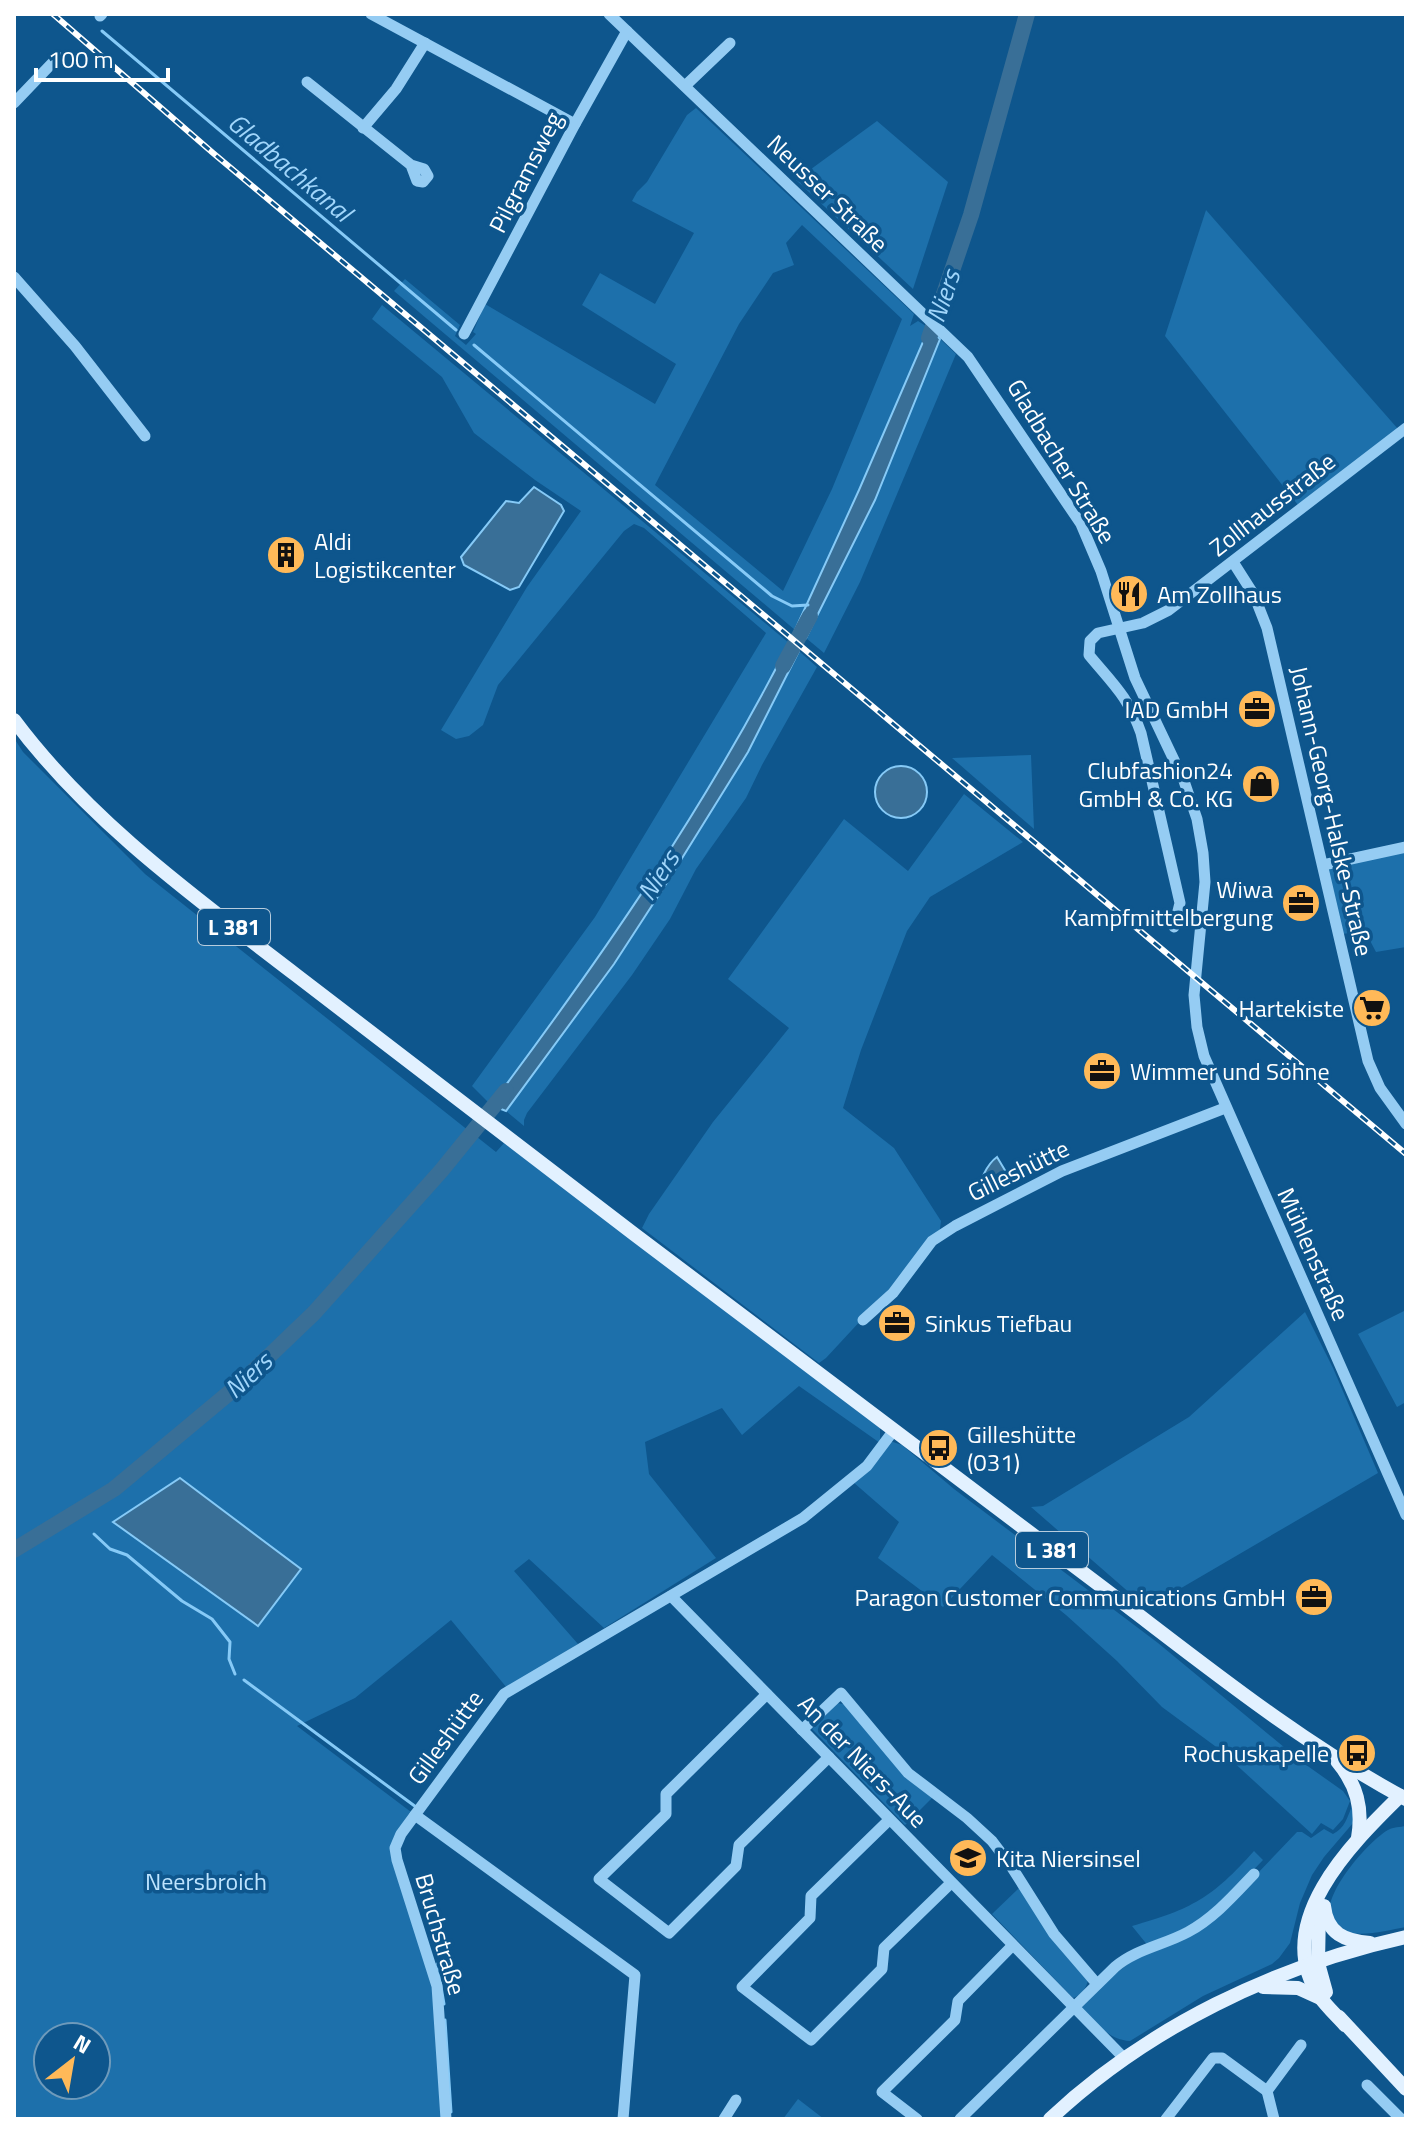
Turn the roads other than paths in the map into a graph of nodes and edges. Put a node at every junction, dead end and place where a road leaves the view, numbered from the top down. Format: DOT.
graph roads {
  1 [pos="371,14"];
  2 [pos="610,14"];
  3 [pos="627,31"];
  4 [pos="425,43"];
  5 [pos="730,43"];
  6 [pos="58,57"];
  7 [pos="307,82"];
  8 [pos="685,86"];
  9 [pos="14,103"];
  10 [pos="575,124"];
  11 [pos="363,128"];
  12 [pos="411,165"];
  13 [pos="14,277"];
  14 [pos="942,330"];
  15 [pos="464,334"];
  16 [pos="1406,428"];
  17 [pos="145,436"];
  18 [pos="1233,562"];
  19 [pos="1119,629"];
  20 [pos="14,720"];
  21 [pos="1406,847"];
  22 [pos="1323,865"];
  23 [pos="1174,927"];
  24 [pos="1194,1006"];
  25 [pos="1225,1108"];
  26 [pos="1404,1117"];
  27 [pos="863,1320"];
  28 [pos="894,1430"];
  29 [pos="1406,1515"];
  30 [pos="671,1596"];
  31 [pos="767,1694"];
  32 [pos="802,1730"];
  33 [pos="1328,1752"];
  34 [pos="829,1757"];
  35 [pos="1404,1795"];
  36 [pos="415,1815"];
  37 [pos="889,1820"];
  38 [pos="1358,1838"];
  39 [pos="1254,1874"];
  40 [pos="951,1883"];
  41 [pos="1322,1890"];
  42 [pos="1406,1937"];
  43 [pos="1379,1943"];
  44 [pos="1012,1946"];
  45 [pos="1312,1965"];
  46 [pos="1097,1984"];
  47 [pos="1254,1987"];
  48 [pos="1321,1999"];
  49 [pos="1073,2008"];
  50 [pos="1345,2025"];
  51 [pos="1301,2045"];
  52 [pos="1125,2059"];
  53 [pos="1367,2085"];
  54 [pos="1406,2089"];
  55 [pos="1267,2091"];
  56 [pos="736,2100"];
  57 [pos="446,2119"];
  58 [pos="623,2119"];
  59 [pos="724,2119"];
  60 [pos="917,2119"];
  61 [pos="960,2119"];
  62 [pos="1050,2119"];
  63 [pos="1166,2119"];
  64 [pos="1274,2119"];
  65 [pos="1401,2119"];
  1 -- 4 [label="street"];
  2 -- 3 [label="street, Neusser Straße"];
  3 -- 8 [label="street, Neusser Straße"];
  3 -- 10 [label="street, Pilgramsweg"];
  4 -- 10 [label="street"];
  4 -- 11 [label="street"];
  5 -- 8 [label="street"];
  6 -- 9 [label="street"];
  7 -- 11 [label="street"];
  8 -- 14 [label="street, Neusser Straße"];
  10 -- 15 [label="street, Pilgramsweg"];
  11 -- 12 [label="street"];
  13 -- 17 [label="street"];
  14 -- 19 [label="street, Gladbacher Straße"];
  16 -- 18 [label="street, Zollhausstraße"];
  18 -- 19 [label="street, Zollhausstraße"];
  18 -- 22 [label="street, Johann-Georg-Halske-Straße"];
  19 -- 23 [label="street"];
  19 -- 24 [label="street, Gladbacher Straße"];
  20 -- 28 [label="main road, L 381"];
  21 -- 22 [label="street"];
  22 -- 26 [label="street, Johann-Georg-Halske-Straße"];
  24 -- 25 [label="street, Mühlenstraße"];
  25 -- 27 [label="street, Gilleshütte"];
  25 -- 29 [label="street, Mühlenstraße"];
  28 -- 30 [label="street, Gilleshütte"];
  28 -- 33 [label="main road, L 381"];
  30 -- 31 [label="street, An der Niers-Aue"];
  30 -- 36 [label="street, Gilleshütte"];
  31 -- 32 [label="street, An der Niers-Aue"];
  31 -- 34 [label="street"];
  32 -- 34 [label="street, An der Niers-Aue"];
  32 -- 46 [label="street"];
  33 -- 35 [label="main road, L 381"];
  33 -- 38 [label="main road"];
  34 -- 37 [label="street, An der Niers-Aue"];
  35 -- 38 [label="main road"];
  36 -- 57 [label="street, Bruchstraße"];
  36 -- 58 [label="street, Gilleshütte"];
  37 -- 40 [label="street, An der Niers-Aue"];
  37 -- 40 [label="street"];
  38 -- 41 [label="main road"];
  39 -- 46 [label="street"];
  40 -- 44 [label="street, An der Niers-Aue"];
  41 -- 43 [label="main road"];
  41 -- 45 [label="main road"];
  42 -- 43 [label="main road"];
  43 -- 45 [label="main road"];
  44 -- 49 [label="street, An der Niers-Aue"];
  44 -- 60 [label="street"];
  45 -- 47 [label="main road"];
  45 -- 48 [label="main road"];
  45 -- 50 [label="main road"];
  46 -- 49 [label="street"];
  47 -- 48 [label="main road"];
  47 -- 52 [label="main road"];
  48 -- 50 [label="main road"];
  49 -- 52 [label="street, An der Niers-Aue"];
  49 -- 61 [label="street"];
  50 -- 54 [label="main road"];
  51 -- 55 [label="street"];
  52 -- 62 [label="main road"];
  53 -- 65 [label="street"];
  55 -- 63 [label="street"];
  55 -- 64 [label="street"];
  56 -- 59 [label="street"];
}
